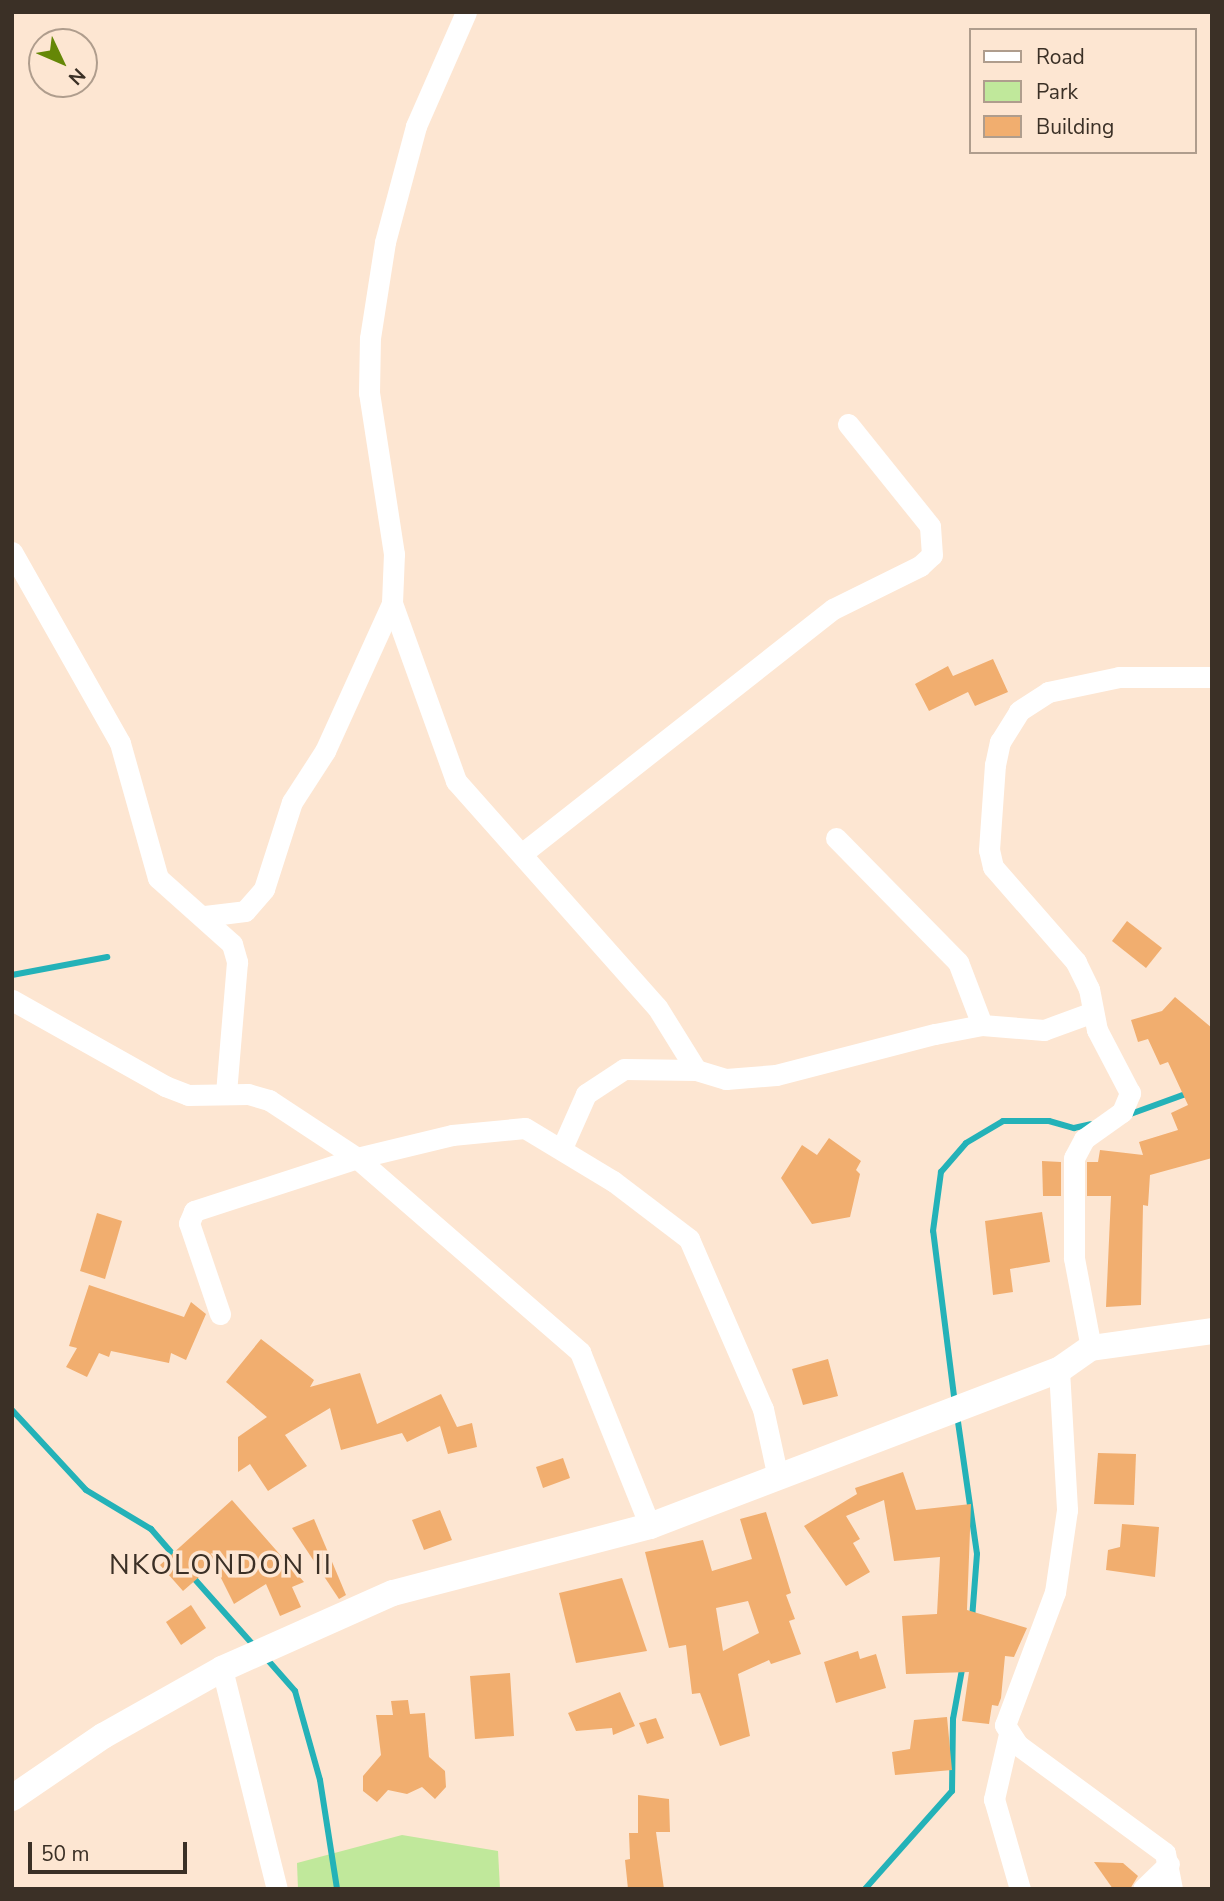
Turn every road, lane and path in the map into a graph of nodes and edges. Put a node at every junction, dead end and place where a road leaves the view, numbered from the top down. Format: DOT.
graph roads {
  1 [pos="466,12"];
  2 [pos="848,424"];
  3 [pos="12,552"];
  4 [pos="392,603"];
  5 [pos="1212,677"];
  6 [pos="836,838"];
  7 [pos="524,852"];
  8 [pos="205,916"];
  9 [pos="12,1000"];
  10 [pos="1093,1012"];
  11 [pos="982,1025"];
  12 [pos="696,1070"];
  13 [pos="226,1094"];
  14 [pos="562,1148"];
  15 [pos="357,1158"];
  16 [pos="220,1314"];
  17 [pos="1212,1331"];
  18 [pos="1091,1348"];
  19 [pos="1059,1370"];
  20 [pos="778,1478"];
  21 [pos="650,1526"];
  22 [pos="222,1669"];
  23 [pos="1009,1734"];
  24 [pos="12,1798"];
  25 [pos="1169,1864"];
  26 [pos="276,1889"];
  27 [pos="1020,1889"];
  28 [pos="1143,1889"];
  29 [pos="1172,1889"];
  1 -- 4 [label="street"];
  2 -- 7 [label="street"];
  3 -- 8 [label="street"];
  4 -- 7 [label="street"];
  4 -- 8 [label="street"];
  5 -- 10 [label="street"];
  6 -- 11 [label="street"];
  7 -- 12 [label="street"];
  8 -- 13 [label="street"];
  9 -- 13 [label="street"];
  10 -- 11 [label="street"];
  10 -- 18 [label="street"];
  11 -- 12 [label="street"];
  12 -- 14 [label="street"];
  13 -- 15 [label="street"];
  14 -- 15 [label="street"];
  14 -- 20 [label="street"];
  15 -- 16 [label="street"];
  15 -- 21 [label="street"];
  17 -- 18 [label="street"];
  18 -- 19 [label="street"];
  19 -- 20 [label="street"];
  19 -- 23 [label="street"];
  20 -- 21 [label="street"];
  21 -- 22 [label="street"];
  22 -- 24 [label="street"];
  22 -- 26 [label="street"];
  23 -- 25 [label="street"];
  23 -- 27 [label="street"];
  25 -- 28 [label="street"];
  25 -- 29 [label="street"];
}
